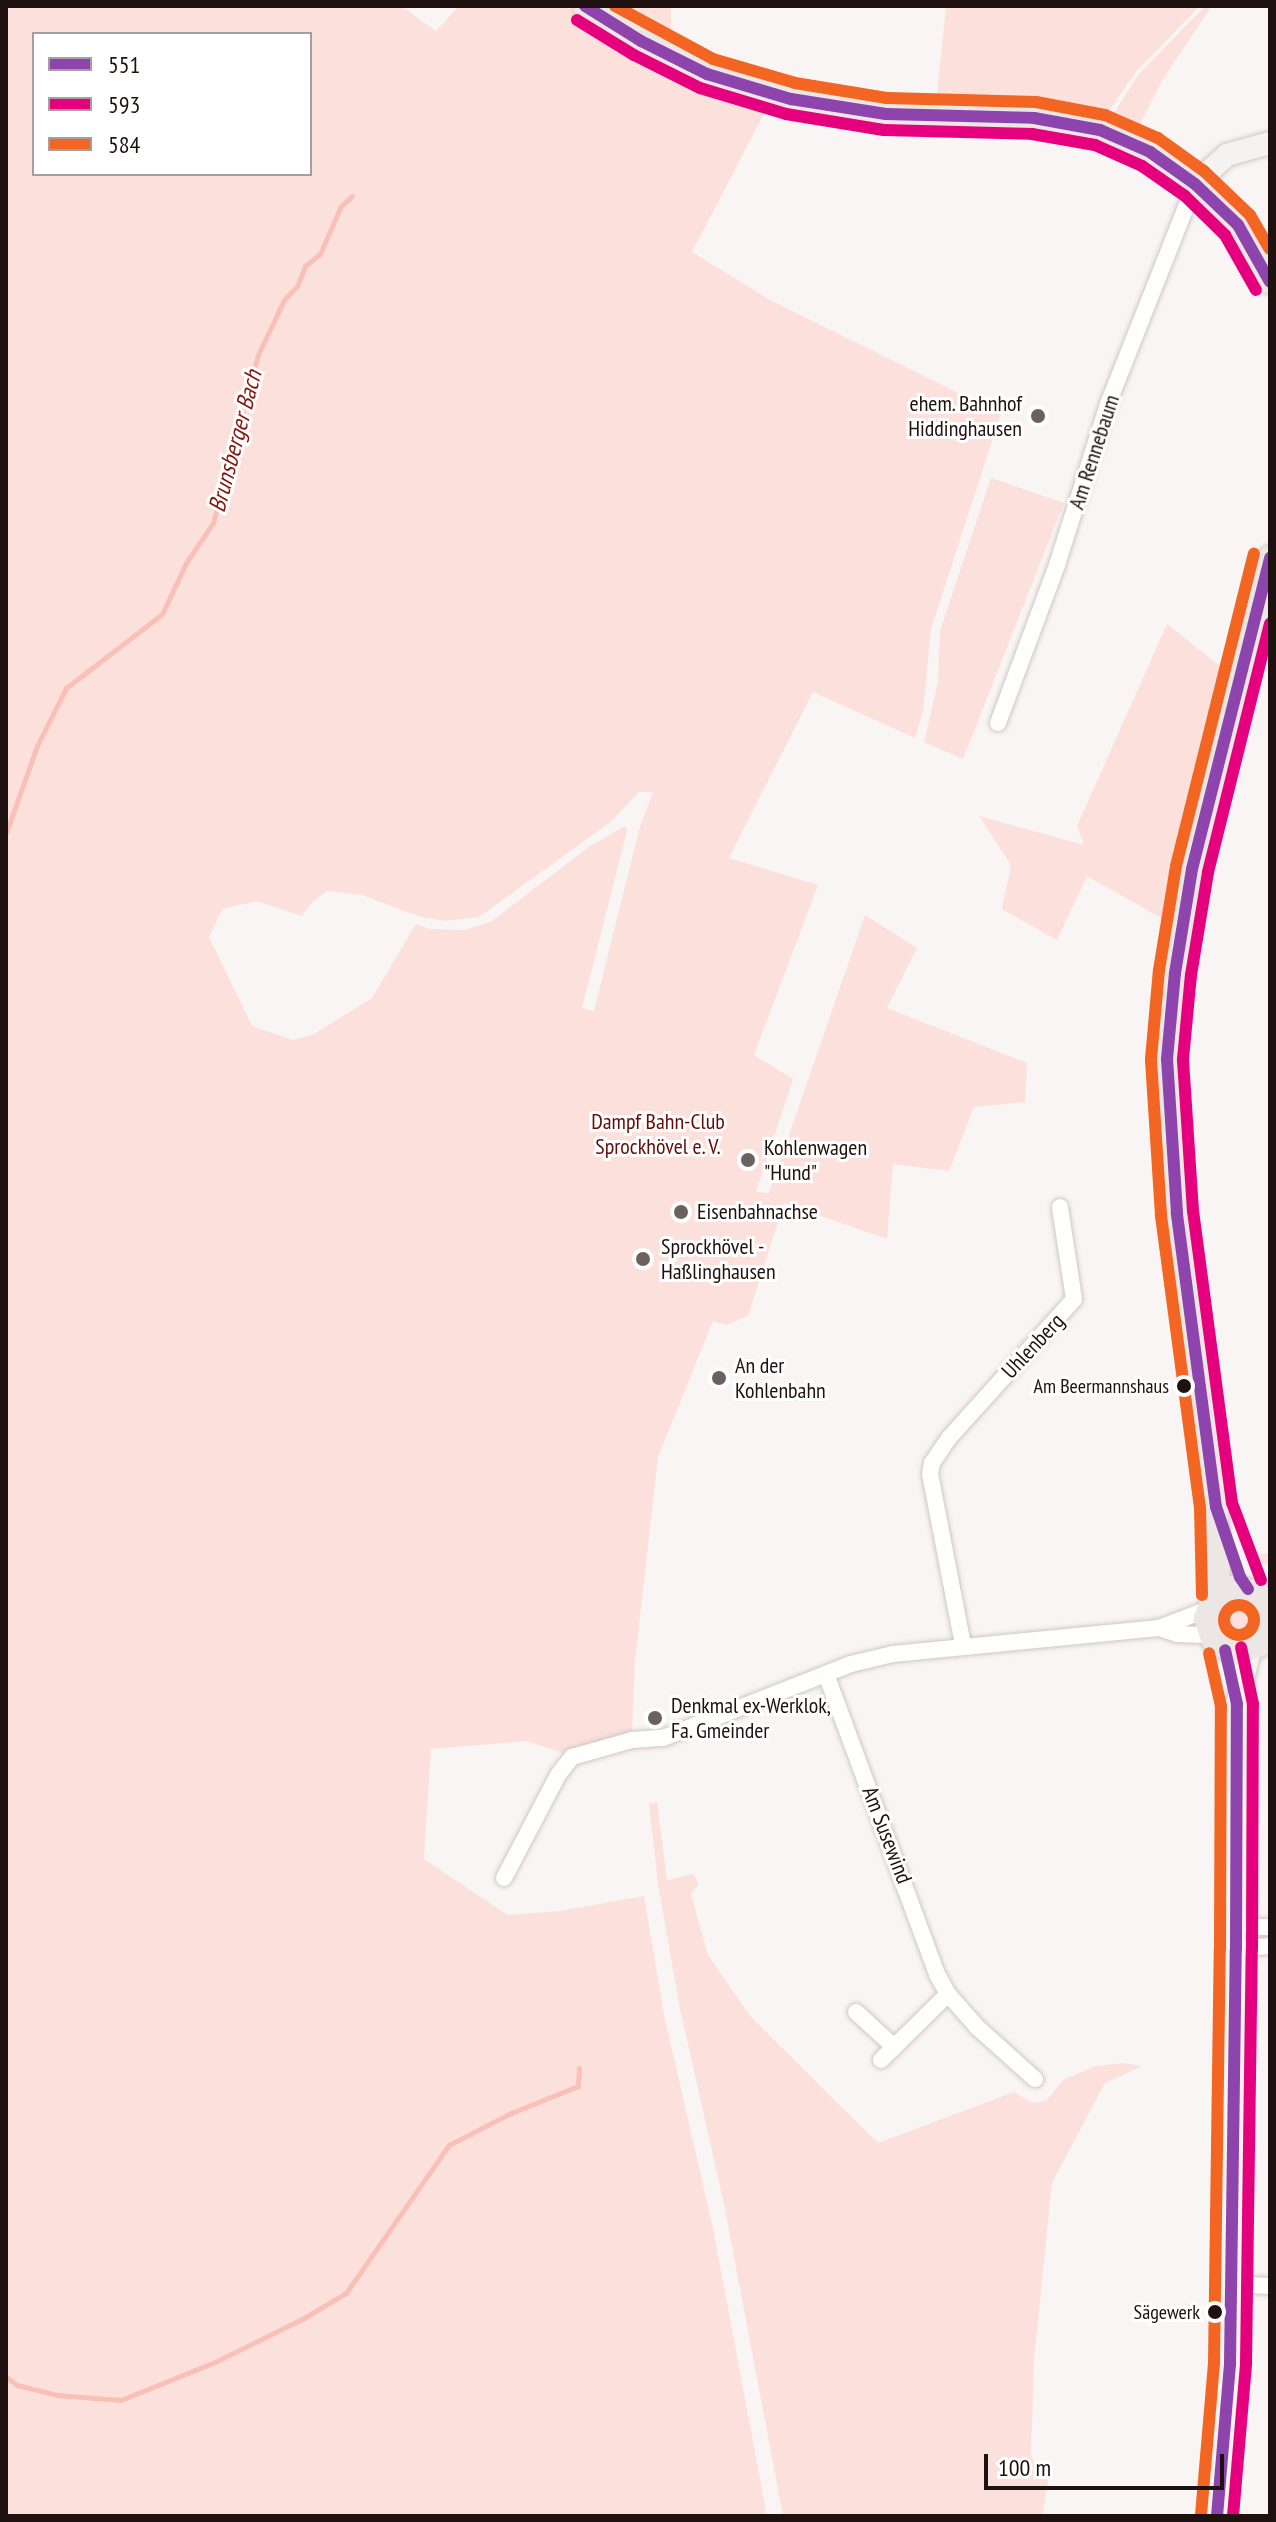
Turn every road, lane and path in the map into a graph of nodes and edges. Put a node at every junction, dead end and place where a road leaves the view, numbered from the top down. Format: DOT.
graph roads {
  1 [pos="585,6"];
  2 [pos="1270,143"];
  3 [pos="1195,184"];
  4 [pos="1270,282"];
  5 [pos="1270,558"];
  6 [pos="998,723"];
  7 [pos="1060,1207"];
  8 [pos="1216,1507"];
  9 [pos="1258,1589"];
  10 [pos="1213,1602"];
  11 [pos="1270,1613"];
  12 [pos="1159,1628"];
  13 [pos="1270,1628"];
  14 [pos="1218,1642"];
  15 [pos="963,1645"];
  16 [pos="1250,1650"];
  17 [pos="826,1674"];
  18 [pos="1237,1704"];
  19 [pos="504,1878"];
  20 [pos="1237,1926"];
  21 [pos="1270,1927"];
  22 [pos="1270,1946"];
  23 [pos="1236,1949"];
  24 [pos="948,1994"];
  25 [pos="856,2012"];
  26 [pos="894,2047"];
  27 [pos="881,2060"];
  28 [pos="1035,2079"];
  29 [pos="1231,2284"];
  30 [pos="1270,2286"];
  31 [pos="1217,2516"];
  1 -- 3 [label="main road"];
  2 -- 3 [label="main road"];
  3 -- 4 [label="main road"];
  3 -- 6 [label="street, Am Rennebaum"];
  5 -- 8 [label="main road"];
  7 -- 15 [label="street, Uhlenberg"];
  8 -- 9 [label="main road"];
  8 -- 10 [label="main road"];
  9 -- 10 [label="main road"];
  9 -- 11 [label="main road"];
  10 -- 12 [label="street"];
  10 -- 14 [label="main road"];
  12 -- 14 [label="street"];
  12 -- 15 [label="street"];
  13 -- 16 [label="main road"];
  14 -- 16 [label="main road"];
  14 -- 18 [label="main road"];
  15 -- 17 [label="street"];
  16 -- 18 [label="main road"];
  17 -- 19 [label="street"];
  17 -- 24 [label="street, Am Susewind"];
  18 -- 20 [label="main road"];
  20 -- 21 [label="street"];
  20 -- 23 [label="main road"];
  22 -- 23 [label="street"];
  23 -- 29 [label="main road"];
  24 -- 26 [label="street"];
  24 -- 28 [label="street, Am Susewind"];
  25 -- 26 [label="street"];
  26 -- 27 [label="street"];
  29 -- 30 [label="street"];
  29 -- 31 [label="main road"];
}
